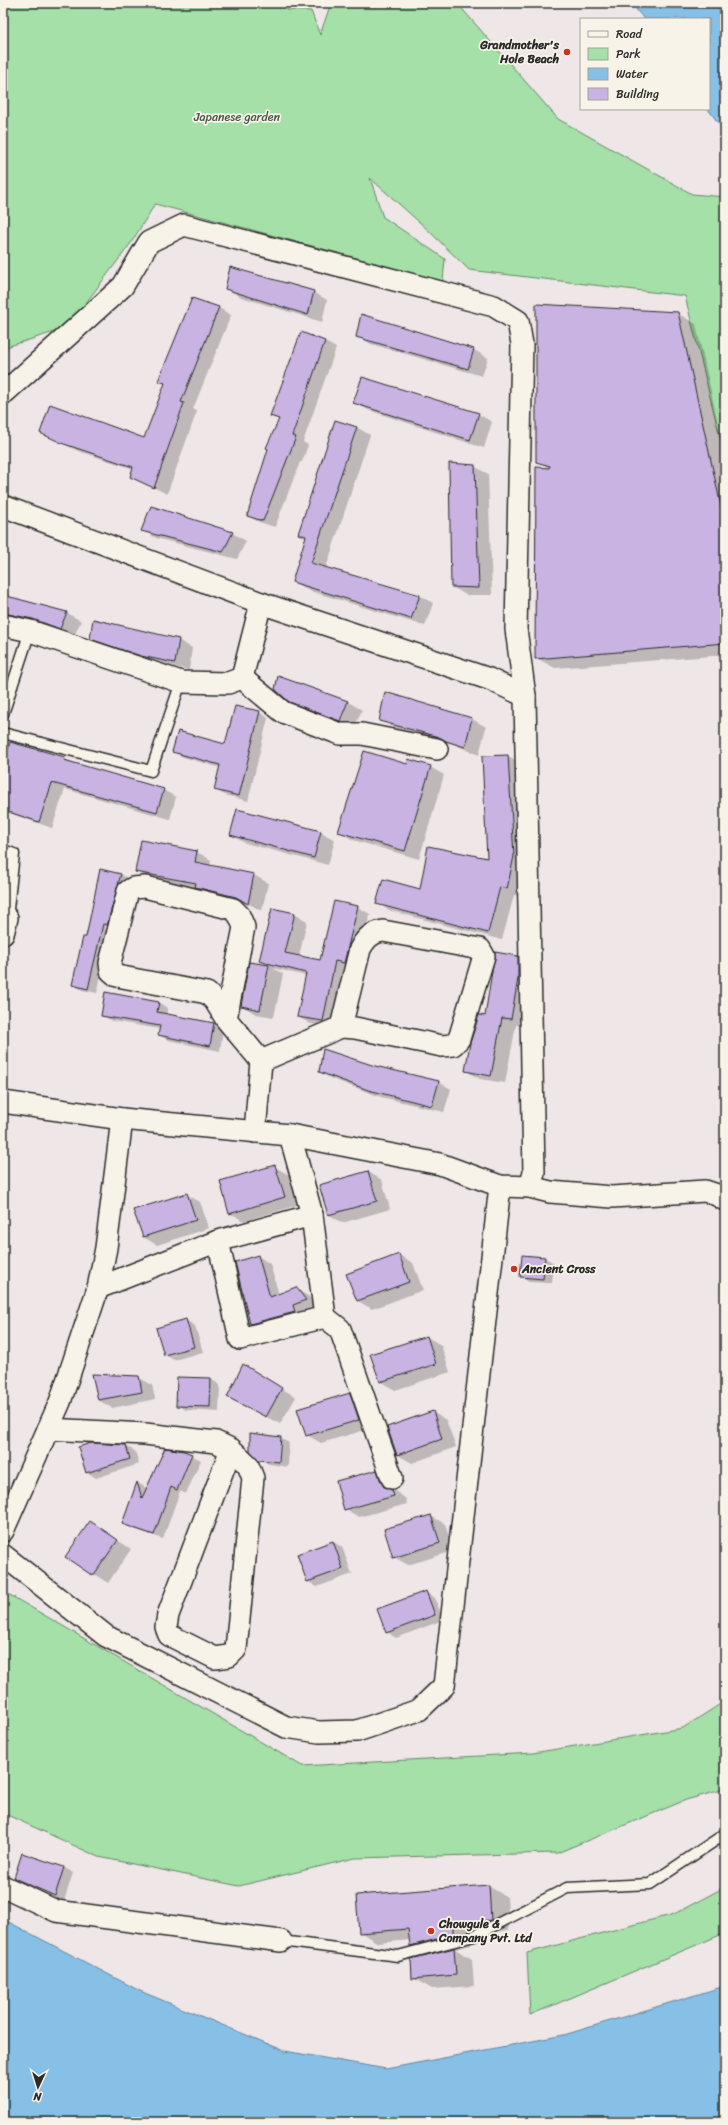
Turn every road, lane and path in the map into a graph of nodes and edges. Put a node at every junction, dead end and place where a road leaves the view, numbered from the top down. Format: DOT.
graph roads {
  1 [pos="3,394"];
  2 [pos="3,506"];
  3 [pos="261,603"];
  4 [pos="3,624"];
  5 [pos="30,631"];
  6 [pos="242,678"];
  7 [pos="181,682"];
  8 [pos="525,696"];
  9 [pos="3,714"];
  10 [pos="3,733"];
  11 [pos="437,749"];
  12 [pos="3,850"];
  13 [pos="4,923"];
  14 [pos="226,1019"];
  15 [pos="341,1027"];
  16 [pos="261,1061"];
  17 [pos="3,1102"];
  18 [pos="122,1119"];
  19 [pos="255,1132"];
  20 [pos="290,1135"];
  21 [pos="500,1186"];
  22 [pos="530,1187"];
  23 [pos="725,1200"];
  24 [pos="312,1216"];
  25 [pos="218,1241"];
  26 [pos="98,1288"];
  27 [pos="325,1317"];
  28 [pos="48,1429"];
  29 [pos="231,1449"];
  30 [pos="392,1478"];
  31 [pos="3,1531"];
  32 [pos="3,1555"];
  33 [pos="725,1834"];
  34 [pos="3,1886"];
  35 [pos="281,1941"];
  1 -- 8 [label="street"];
  2 -- 3 [label="street"];
  3 -- 6 [label="street"];
  3 -- 8 [label="street"];
  4 -- 5 [label="street"];
  5 -- 7 [label="street"];
  5 -- 9 [label="lane"];
  6 -- 7 [label="street"];
  6 -- 11 [label="street"];
  7 -- 10 [label="lane"];
  8 -- 22 [label="street"];
  12 -- 13 [label="lane"];
  14 -- 14 [label="street"];
  14 -- 16 [label="street"];
  15 -- 15 [label="street"];
  15 -- 16 [label="street"];
  16 -- 19 [label="street"];
  17 -- 18 [label="street"];
  18 -- 19 [label="street"];
  18 -- 26 [label="street"];
  19 -- 20 [label="street"];
  20 -- 21 [label="street"];
  20 -- 24 [label="street"];
  21 -- 22 [label="street"];
  21 -- 32 [label="street"];
  22 -- 23 [label="street"];
  24 -- 25 [label="street"];
  24 -- 27 [label="street"];
  25 -- 26 [label="street"];
  25 -- 27 [label="street"];
  26 -- 28 [label="street"];
  27 -- 30 [label="street"];
  28 -- 29 [label="street"];
  28 -- 31 [label="street"];
  29 -- 29 [label="street"];
  33 -- 35 [label="lane"];
  34 -- 35 [label="street"];
}
